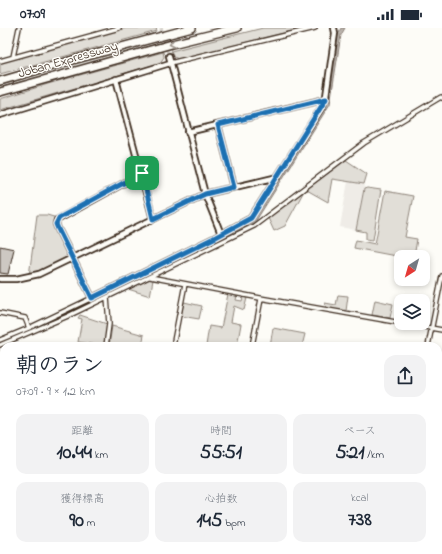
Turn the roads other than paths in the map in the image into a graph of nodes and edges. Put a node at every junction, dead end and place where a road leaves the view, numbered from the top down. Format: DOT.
graph roads {
  1 [pos="19,28"];
  2 [pos="119,28"];
  3 [pos="192,28"];
  4 [pos="237,28"];
  5 [pos="315,28"];
  6 [pos="334,28"];
  7 [pos="169,56"];
  8 [pos="13,57"];
  9 [pos="0,61"];
  10 [pos="170,63"];
  11 [pos="116,79"];
  12 [pos="0,81"];
  13 [pos="0,92"];
  14 [pos="442,98"];
  15 [pos="326,99"];
  16 [pos="0,115"];
  17 [pos="218,125"];
  18 [pos="188,132"];
  19 [pos="142,173"];
  20 [pos="278,177"];
  21 [pos="234,187"];
  22 [pos="205,194"];
  23 [pos="153,219"];
  24 [pos="221,234"];
  25 [pos="72,259"];
  26 [pos="442,276"];
  27 [pos="150,277"];
  28 [pos="0,279"];
  29 [pos="185,284"];
  30 [pos="108,297"];
  31 [pos="92,298"];
  32 [pos="261,299"];
  33 [pos="0,313"];
  34 [pos="394,322"];
  35 [pos="29,328"];
  36 [pos="432,328"];
  37 [pos="442,330"];
  38 [pos="0,340"];
  39 [pos="8,342"];
  40 [pos="107,342"];
  41 [pos="174,342"];
  42 [pos="253,342"];
  43 [pos="429,342"];
  1 -- 8 [label="street"];
  2 -- 8 [label="street"];
  3 -- 12 [label="highway, Joban Expressway"];
  4 -- 13 [label="highway, Joban Expressway, one-way"];
  5 -- 10 [label="street"];
  6 -- 15 [label="street"];
  7 -- 10 [label="street"];
  8 -- 9 [label="street"];
  10 -- 11 [label="street"];
  10 -- 18 [label="street"];
  11 -- 16 [label="street"];
  11 -- 19 [label="street"];
  14 -- 27 [label="street"];
  15 -- 17 [label="street"];
  15 -- 20 [label="street"];
  17 -- 18 [label="street"];
  17 -- 21 [label="street"];
  18 -- 22 [label="street"];
  19 -- 23 [label="street"];
  19 -- 25 [label="street"];
  20 -- 21 [label="street"];
  20 -- 24 [label="street"];
  21 -- 22 [label="street"];
  22 -- 23 [label="street"];
  22 -- 24 [label="street"];
  23 -- 25 [label="street"];
  24 -- 31 [label="street"];
  25 -- 28 [label="street"];
  25 -- 31 [label="street"];
  26 -- 36 [label="street"];
  27 -- 29 [label="street"];
  27 -- 30 [label="street"];
  29 -- 32 [label="street"];
  29 -- 41 [label="street"];
  30 -- 39 [label="street"];
  30 -- 40 [label="street"];
  31 -- 35 [label="street"];
  32 -- 34 [label="street"];
  32 -- 42 [label="street"];
  33 -- 35 [label="street"];
  35 -- 38 [label="street"];
  36 -- 37 [label="street"];
  36 -- 43 [label="street"];
}
